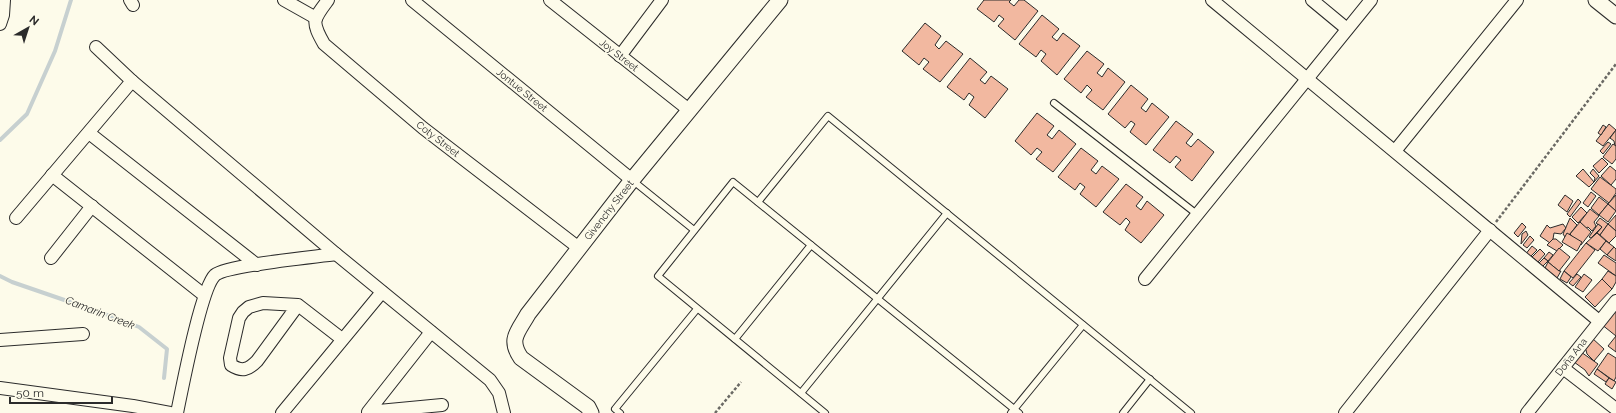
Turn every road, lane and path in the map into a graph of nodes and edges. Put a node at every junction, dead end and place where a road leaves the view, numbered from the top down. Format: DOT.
graph roads {
  1 [pos="4,0"];
  2 [pos="284,0"];
  3 [pos="328,0"];
  4 [pos="412,0"];
  5 [pos="662,0"];
  6 [pos="780,0"];
  7 [pos="1212,0"];
  8 [pos="1312,0"];
  9 [pos="1370,0"];
  10 [pos="1517,0"];
  11 [pos="1596,0"];
  12 [pos="552,1"];
  13 [pos="1616,16"];
  14 [pos="316,18"];
  15 [pos="0,24"];
  16 [pos="1347,29"];
  17 [pos="96,46"];
  18 [pos="620,56"];
  19 [pos="1616,64"];
  20 [pos="1307,78"];
  21 [pos="132,81"];
  22 [pos="1054,103"];
  23 [pos="689,110"];
  24 [pos="89,133"];
  25 [pos="1395,151"];
  26 [pos="52,175"];
  27 [pos="632,180"];
  28 [pos="758,202"];
  29 [pos="92,206"];
  30 [pos="946,213"];
  31 [pos="1198,215"];
  32 [pos="16,218"];
  33 [pos="694,230"];
  34 [pos="1490,230"];
  35 [pos="811,245"];
  36 [pos="579,248"];
  37 [pos="336,254"];
  38 [pos="51,258"];
  39 [pos="257,264"];
  40 [pos="1145,279"];
  41 [pos="382,292"];
  42 [pos="204,295"];
  43 [pos="877,299"];
  44 [pos="1616,301"];
  45 [pos="298,304"];
  46 [pos="697,309"];
  47 [pos="1599,321"];
  48 [pos="1083,325"];
  49 [pos="431,332"];
  50 [pos="83,334"];
  51 [pos="342,339"];
  52 [pos="735,339"];
  53 [pos="0,340"];
  54 [pos="1563,368"];
  55 [pos="1150,379"];
  56 [pos="741,382"];
  57 [pos="0,388"];
  58 [pos="801,393"];
  59 [pos="442,405"];
  60 [pos="1616,409"];
  61 [pos="364,412"];
  62 [pos="1015,412"];
  63 [pos="171,413"];
  64 [pos="282,413"];
  65 [pos="504,413"];
  66 [pos="591,413"];
  67 [pos="620,413"];
  68 [pos="715,413"];
  69 [pos="825,413"];
  70 [pos="1123,413"];
  71 [pos="1191,413"];
  72 [pos="1345,413"];
  73 [pos="1527,413"];
  1 -- 15 [label="street"];
  2 -- 14 [label="street"];
  3 -- 14 [label="street"];
  4 -- 27 [label="street, Jontue Street"];
  5 -- 18 [label="street"];
  6 -- 23 [label="street, Givenchy Street"];
  7 -- 20 [label="street"];
  8 -- 16 [label="street"];
  9 -- 16 [label="street"];
  10 -- 25 [label="street"];
  11 -- 13 [label="street"];
  12 -- 18 [label="street, Joy Street"];
  14 -- 36 [label="street, Coty Street"];
  16 -- 20 [label="street"];
  17 -- 21 [label="street"];
  18 -- 23 [label="street, Joy Street"];
  19 -- 34 [label="path"];
  20 -- 25 [label="street"];
  20 -- 31 [label="street"];
  21 -- 24 [label="street"];
  21 -- 37 [label="street"];
  22 -- 31 [label="lane"];
  23 -- 27 [label="street, Givenchy Street"];
  24 -- 26 [label="street"];
  24 -- 39 [label="street"];
  25 -- 34 [label="street"];
  26 -- 29 [label="street"];
  26 -- 32 [label="street"];
  27 -- 33 [label="lane"];
  27 -- 36 [label="street, Givenchy Street"];
  28 -- 30 [label="lane"];
  28 -- 33 [label="lane"];
  28 -- 35 [label="lane"];
  29 -- 38 [label="street"];
  29 -- 42 [label="street"];
  30 -- 43 [label="lane"];
  30 -- 48 [label="lane"];
  31 -- 40 [label="street"];
  33 -- 46 [label="lane"];
  34 -- 47 [label="street"];
  34 -- 72 [label="street"];
  35 -- 43 [label="lane"];
  35 -- 52 [label="lane"];
  36 -- 66 [label="street, Givenchy Street"];
  37 -- 39 [label="street"];
  37 -- 41 [label="street"];
  39 -- 42 [label="street"];
  41 -- 49 [label="street"];
  41 -- 51 [label="street"];
  42 -- 63 [label="street"];
  43 -- 58 [label="lane"];
  43 -- 62 [label="lane"];
  44 -- 47 [label="street, Doña Ana"];
  45 -- 45 [label="street"];
  45 -- 51 [label="street"];
  46 -- 52 [label="lane"];
  46 -- 67 [label="lane"];
  47 -- 54 [label="street, Doña Ana"];
  48 -- 55 [label="lane"];
  48 -- 62 [label="lane"];
  49 -- 61 [label="street"];
  49 -- 65 [label="street"];
  50 -- 53 [label="street"];
  51 -- 64 [label="street"];
  52 -- 58 [label="lane"];
  54 -- 60 [label="street"];
  54 -- 73 [label="street, Doña Ana"];
  55 -- 70 [label="lane"];
  55 -- 71 [label="lane"];
  56 -- 68 [label="path"];
  57 -- 63 [label="street"];
  58 -- 69 [label="lane"];
  59 -- 61 [label="street"];
}
